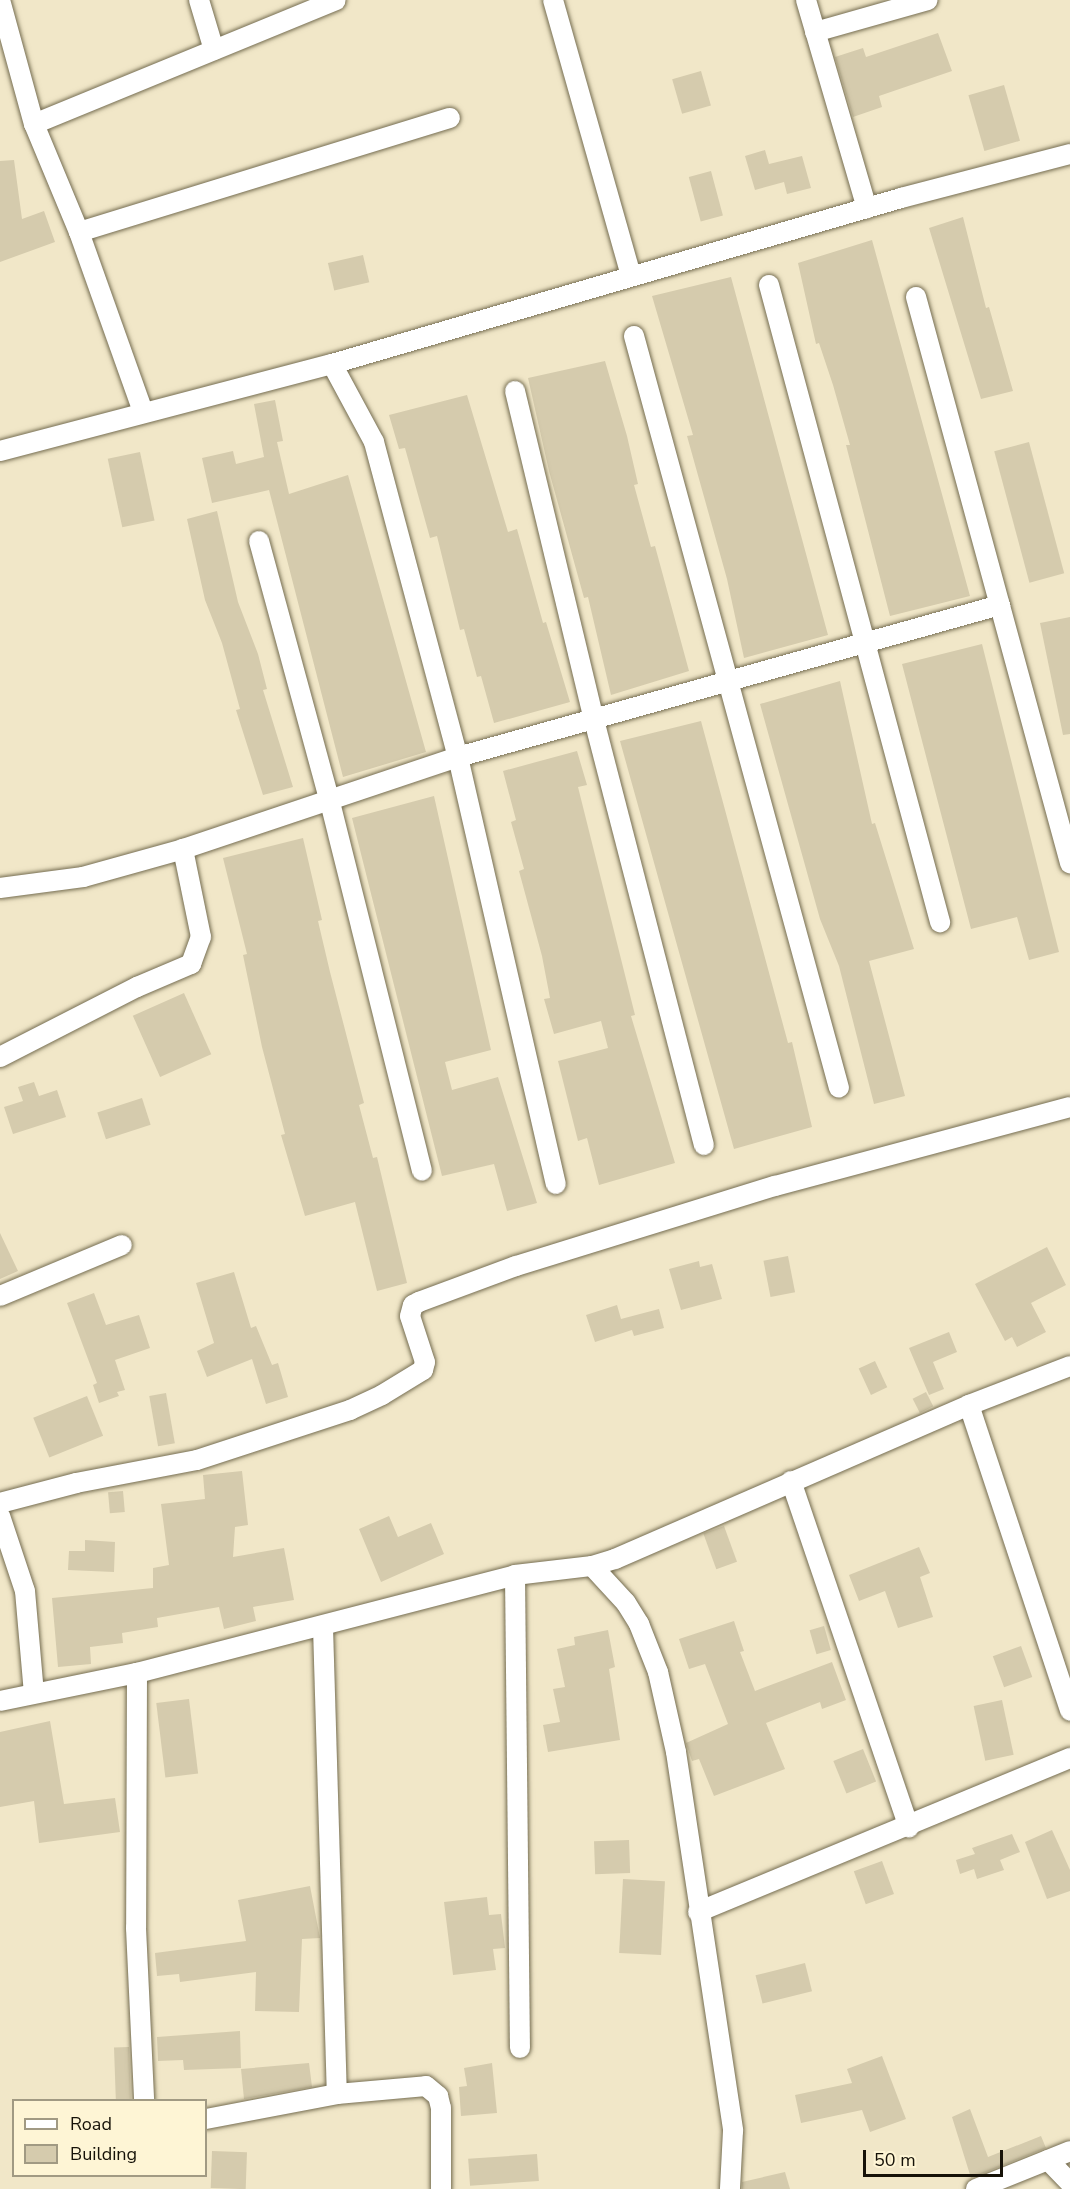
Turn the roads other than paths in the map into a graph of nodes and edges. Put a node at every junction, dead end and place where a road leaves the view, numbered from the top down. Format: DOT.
graph roads {
  1 [pos="0,0"];
  2 [pos="199,0"];
  3 [pos="336,0"];
  4 [pos="553,0"];
  5 [pos="806,0"];
  6 [pos="928,0"];
  7 [pos="815,32"];
  8 [pos="214,50"];
  9 [pos="450,118"];
  10 [pos="34,124"];
  11 [pos="1070,154"];
  12 [pos="867,208"];
  13 [pos="79,232"];
  14 [pos="631,276"];
  15 [pos="769,285"];
  16 [pos="916,297"];
  17 [pos="634,336"];
  18 [pos="332,364"];
  19 [pos="515,391"];
  20 [pos="142,412"];
  21 [pos="0,451"];
  22 [pos="259,541"];
  23 [pos="1000,605"];
  24 [pos="867,643"];
  25 [pos="727,684"];
  26 [pos="594,720"];
  27 [pos="458,757"];
  28 [pos="329,798"];
  29 [pos="183,849"];
  30 [pos="1070,863"];
  31 [pos="0,888"];
  32 [pos="940,922"];
  33 [pos="0,1057"];
  34 [pos="839,1088"];
  35 [pos="1070,1107"];
  36 [pos="704,1145"];
  37 [pos="422,1171"];
  38 [pos="556,1184"];
  39 [pos="122,1245"];
  40 [pos="0,1296"];
  41 [pos="1070,1366"];
  42 [pos="969,1405"];
  43 [pos="791,1481"];
  44 [pos="0,1503"];
  45 [pos="0,1516"];
  46 [pos="592,1566"];
  47 [pos="515,1575"];
  48 [pos="323,1627"];
  49 [pos="137,1673"];
  50 [pos="34,1693"];
  51 [pos="0,1701"];
  52 [pos="1070,1711"];
  53 [pos="1070,1758"];
  54 [pos="909,1827"];
  55 [pos="698,1912"];
  56 [pos="520,2048"];
  57 [pos="338,2094"];
  58 [pos="144,2099"];
  59 [pos="207,2119"];
  60 [pos="1070,2151"];
  61 [pos="1048,2160"];
  62 [pos="1070,2183"];
  63 [pos="441,2189"];
  64 [pos="730,2189"];
  65 [pos="976,2189"];
  1 -- 10 [label="street"];
  2 -- 8 [label="street"];
  3 -- 8 [label="street"];
  4 -- 14 [label="street"];
  5 -- 7 [label="street"];
  6 -- 7 [label="street"];
  7 -- 12 [label="street"];
  8 -- 10 [label="street"];
  9 -- 13 [label="street"];
  10 -- 13 [label="street"];
  11 -- 12 [label="street"];
  12 -- 14 [label="street"];
  13 -- 20 [label="street"];
  14 -- 18 [label="street"];
  15 -- 24 [label="street"];
  16 -- 23 [label="street"];
  17 -- 25 [label="street"];
  18 -- 20 [label="street"];
  18 -- 27 [label="street"];
  19 -- 26 [label="street"];
  20 -- 21 [label="street"];
  22 -- 28 [label="street"];
  23 -- 24 [label="street"];
  23 -- 30 [label="street"];
  24 -- 25 [label="street"];
  24 -- 32 [label="street"];
  25 -- 26 [label="street"];
  25 -- 34 [label="street"];
  26 -- 27 [label="street"];
  26 -- 36 [label="street"];
  27 -- 28 [label="street"];
  27 -- 38 [label="street"];
  28 -- 29 [label="street"];
  28 -- 37 [label="street"];
  29 -- 31 [label="street"];
  29 -- 33 [label="street"];
  35 -- 44 [label="street"];
  39 -- 40 [label="street"];
  41 -- 42 [label="street"];
  42 -- 43 [label="street"];
  42 -- 52 [label="street"];
  43 -- 46 [label="street"];
  43 -- 54 [label="street"];
  45 -- 50 [label="street"];
  46 -- 47 [label="street"];
  46 -- 55 [label="street"];
  47 -- 48 [label="street"];
  47 -- 56 [label="street"];
  48 -- 49 [label="street"];
  48 -- 57 [label="street"];
  49 -- 50 [label="street"];
  49 -- 58 [label="street"];
  50 -- 51 [label="street"];
  53 -- 54 [label="street"];
  54 -- 55 [label="street"];
  55 -- 64 [label="street"];
  57 -- 59 [label="street"];
  57 -- 63 [label="street"];
  60 -- 61 [label="street"];
  61 -- 62 [label="street"];
  61 -- 65 [label="street"];
}
